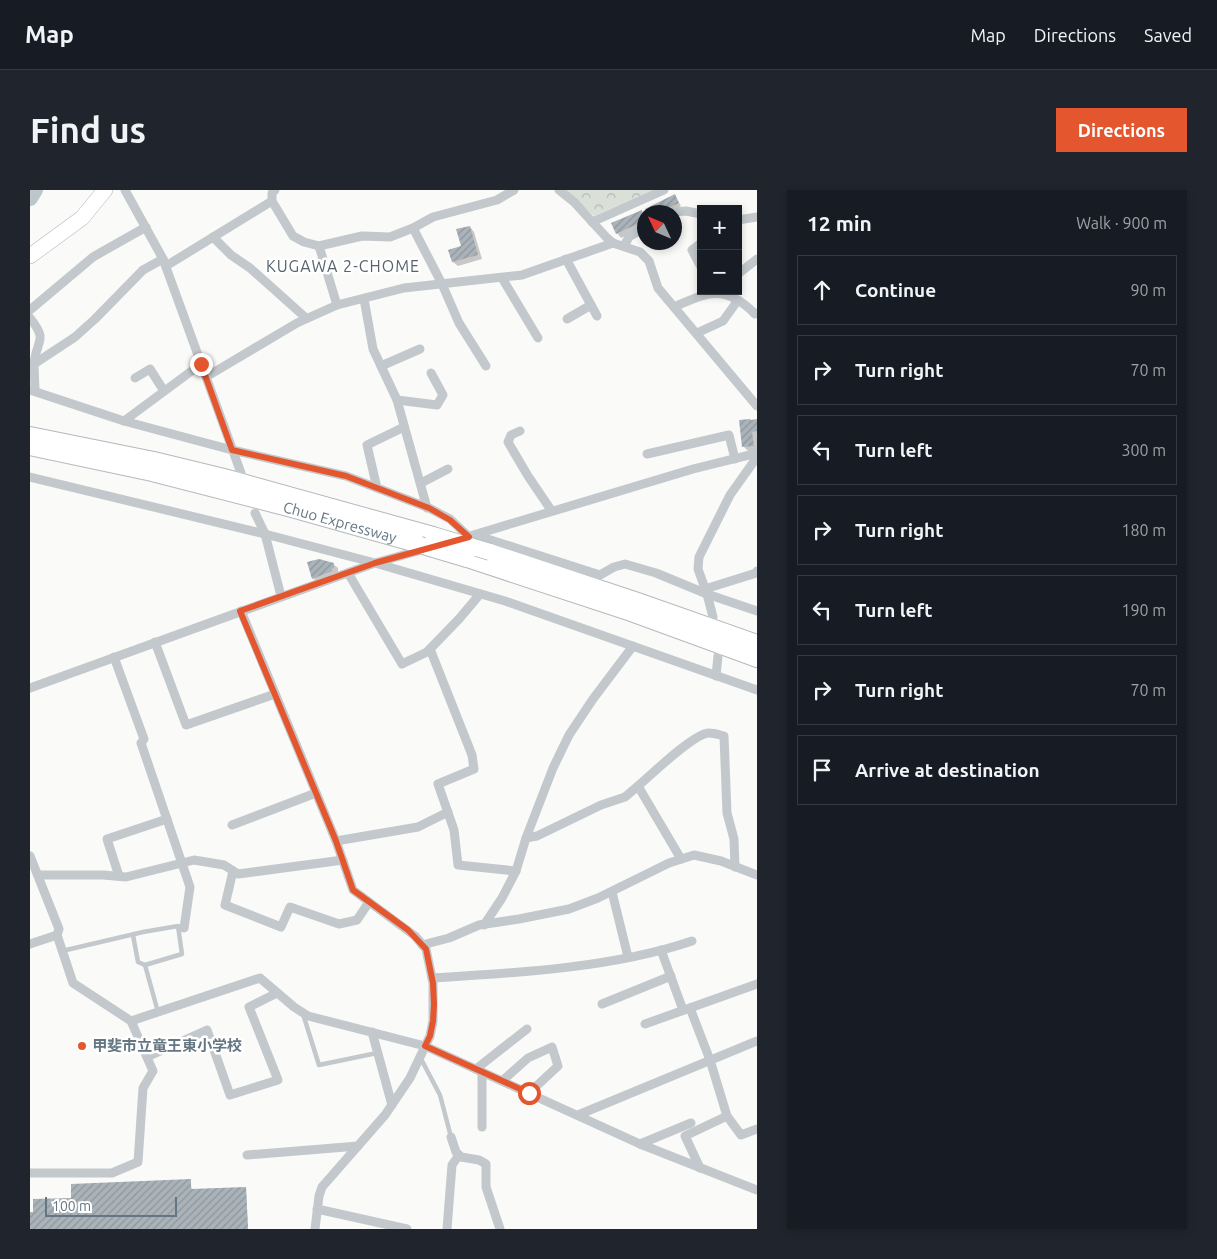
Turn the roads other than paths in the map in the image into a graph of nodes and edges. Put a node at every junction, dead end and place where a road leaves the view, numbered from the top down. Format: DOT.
graph roads {
  1 [pos="105,190"];
  2 [pos="125,190"];
  3 [pos="275,190"];
  4 [pos="514,190"];
  5 [pos="559,190"];
  6 [pos="664,190"];
  7 [pos="272,201"];
  8 [pos="682,211"];
  9 [pos="697,213"];
  10 [pos="757,217"];
  11 [pos="742,219"];
  12 [pos="592,222"];
  13 [pos="146,227"];
  14 [pos="413,228"];
  15 [pos="637,232"];
  16 [pos="213,237"];
  17 [pos="613,243"];
  18 [pos="320,246"];
  19 [pos="624,246"];
  20 [pos="697,246"];
  21 [pos="30,256"];
  22 [pos="566,259"];
  23 [pos="697,259"];
  24 [pos="757,260"];
  25 [pos="165,262"];
  26 [pos="742,271"];
  27 [pos="502,278"];
  28 [pos="442,284"];
  29 [pos="704,295"];
  30 [pos="725,295"];
  31 [pos="364,299"];
  32 [pos="738,300"];
  33 [pos="337,305"];
  34 [pos="591,305"];
  35 [pos="674,307"];
  36 [pos="30,310"];
  37 [pos="757,313"];
  38 [pos="597,316"];
  39 [pos="30,318"];
  40 [pos="306,318"];
  41 [pos="567,319"];
  42 [pos="697,333"];
  43 [pos="538,338"];
  44 [pos="420,349"];
  45 [pos="34,364"];
  46 [pos="201,364"];
  47 [pos="381,366"];
  48 [pos="486,366"];
  49 [pos="431,372"];
  50 [pos="206,377"];
  51 [pos="135,378"];
  52 [pos="32,391"];
  53 [pos="164,391"];
  54 [pos="397,400"];
  55 [pos="757,406"];
  56 [pos="124,421"];
  57 [pos="404,427"];
  58 [pos="520,430"];
  59 [pos="30,435"];
  60 [pos="30,447"];
  61 [pos="232,450"];
  62 [pos="647,454"];
  63 [pos="757,455"];
  64 [pos="735,458"];
  65 [pos="448,469"];
  66 [pos="241,473"];
  67 [pos="30,477"];
  68 [pos="421,483"];
  69 [pos="377,488"];
  70 [pos="427,508"];
  71 [pos="551,510"];
  72 [pos="255,513"];
  73 [pos="265,534"];
  74 [pos="472,536"];
  75 [pos="375,563"];
  76 [pos="757,571"];
  77 [pos="348,573"];
  78 [pos="706,592"];
  79 [pos="480,594"];
  80 [pos="281,596"];
  81 [pos="240,611"];
  82 [pos="757,611"];
  83 [pos="713,617"];
  84 [pos="155,642"];
  85 [pos="757,643"];
  86 [pos="633,646"];
  87 [pos="430,649"];
  88 [pos="718,656"];
  89 [pos="114,657"];
  90 [pos="757,659"];
  91 [pos="716,676"];
  92 [pos="30,688"];
  93 [pos="757,690"];
  94 [pos="275,694"];
  95 [pos="638,786"];
  96 [pos="316,794"];
  97 [pos="448,812"];
  98 [pos="167,820"];
  99 [pos="232,825"];
  100 [pos="526,838"];
  101 [pos="336,841"];
  102 [pos="30,856"];
  103 [pos="681,859"];
  104 [pos="343,860"];
  105 [pos="182,863"];
  106 [pos="735,867"];
  107 [pos="233,870"];
  108 [pos="516,871"];
  109 [pos="38,875"];
  110 [pos="757,875"];
  111 [pos="119,876"];
  112 [pos="612,892"];
  113 [pos="369,902"];
  114 [pos="484,924"];
  115 [pos="184,928"];
  116 [pos="133,935"];
  117 [pos="57,936"];
  118 [pos="692,941"];
  119 [pos="30,944"];
  120 [pos="422,945"];
  121 [pos="661,950"];
  122 [pos="62,951"];
  123 [pos="628,957"];
  124 [pos="146,965"];
  125 [pos="671,976"];
  126 [pos="432,978"];
  127 [pos="757,984"];
  128 [pos="277,993"];
  129 [pos="602,1004"];
  130 [pos="687,1009"];
  131 [pos="158,1012"];
  132 [pos="302,1012"];
  133 [pos="131,1021"];
  134 [pos="645,1024"];
  135 [pos="526,1029"];
  136 [pos="372,1032"];
  137 [pos="757,1041"];
  138 [pos="425,1046"];
  139 [pos="378,1053"];
  140 [pos="147,1057"];
  141 [pos="420,1057"];
  142 [pos="710,1060"];
  143 [pos="479,1070"];
  144 [pos="502,1081"];
  145 [pos="529,1093"];
  146 [pos="392,1105"];
  147 [pos="578,1115"];
  148 [pos="727,1116"];
  149 [pos="691,1123"];
  150 [pos="482,1127"];
  151 [pos="757,1128"];
  152 [pos="451,1137"];
  153 [pos="640,1144"];
  154 [pos="358,1146"];
  155 [pos="247,1155"];
  156 [pos="459,1156"];
  157 [pos="700,1168"];
  158 [pos="30,1173"];
  159 [pos="757,1190"];
  160 [pos="317,1209"];
  161 [pos="314,1229"];
  162 [pos="407,1229"];
  163 [pos="447,1229"];
  164 [pos="500,1229"];
  1 -- 21 [label="highway"];
  2 -- 13 [label="street"];
  3 -- 7 [label="street"];
  4 -- 14 [label="street"];
  5 -- 12 [label="street"];
  6 -- 12 [label="street"];
  7 -- 16 [label="street"];
  7 -- 18 [label="street"];
  8 -- 9 [label="street"];
  10 -- 11 [label="street"];
  12 -- 17 [label="street"];
  13 -- 25 [label="street"];
  13 -- 36 [label="street"];
  14 -- 18 [label="street"];
  14 -- 28 [label="street"];
  15 -- 19 [label="street"];
  16 -- 25 [label="street"];
  16 -- 40 [label="street"];
  17 -- 19 [label="street"];
  17 -- 22 [label="street"];
  18 -- 33 [label="street"];
  19 -- 35 [label="street"];
  20 -- 23 [label="street"];
  22 -- 27 [label="street"];
  22 -- 34 [label="street"];
  24 -- 26 [label="street"];
  25 -- 45 [label="street"];
  25 -- 46 [label="street"];
  27 -- 28 [label="street"];
  27 -- 43 [label="street"];
  28 -- 31 [label="street"];
  28 -- 48 [label="street"];
  29 -- 35 [label="street"];
  30 -- 32 [label="street"];
  31 -- 33 [label="street"];
  31 -- 47 [label="street"];
  32 -- 37 [label="street"];
  32 -- 42 [label="street"];
  33 -- 40 [label="street"];
  34 -- 38 [label="street"];
  34 -- 41 [label="street"];
  35 -- 42 [label="street"];
  39 -- 45 [label="street"];
  40 -- 50 [label="street"];
  42 -- 55 [label="street"];
  44 -- 47 [label="street"];
  45 -- 52 [label="street"];
  46 -- 50 [label="street"];
  46 -- 53 [label="street"];
  47 -- 54 [label="street"];
  49 -- 54 [label="street"];
  50 -- 61 [label="street"];
  51 -- 53 [label="street"];
  52 -- 56 [label="street"];
  53 -- 56 [label="street"];
  54 -- 57 [label="street"];
  56 -- 61 [label="street"];
  57 -- 68 [label="street"];
  57 -- 69 [label="street"];
  58 -- 71 [label="street"];
  59 -- 85 [label="highway, Chuo Expressway, bridge"];
  60 -- 90 [label="highway, Chuo Expressway, bridge"];
  61 -- 66 [label="street"];
  61 -- 69 [label="street"];
  62 -- 64 [label="street"];
  63 -- 64 [label="street"];
  63 -- 78 [label="street"];
  64 -- 71 [label="street"];
  65 -- 68 [label="street"];
  67 -- 73 [label="street"];
  68 -- 70 [label="street"];
  69 -- 70 [label="street"];
  70 -- 74 [label="street"];
  71 -- 74 [label="street"];
  72 -- 73 [label="street"];
  73 -- 75 [label="street"];
  73 -- 80 [label="street"];
  74 -- 75 [label="street"];
  74 -- 78 [label="street"];
  75 -- 77 [label="street"];
  75 -- 79 [label="street"];
  76 -- 78 [label="street"];
  77 -- 80 [label="street"];
  77 -- 87 [label="street"];
  78 -- 82 [label="street"];
  78 -- 83 [label="street"];
  79 -- 86 [label="street"];
  79 -- 87 [label="street"];
  80 -- 81 [label="street"];
  81 -- 84 [label="street"];
  81 -- 94 [label="street"];
  84 -- 89 [label="street"];
  84 -- 94 [label="street"];
  86 -- 91 [label="street"];
  86 -- 100 [label="street"];
  87 -- 97 [label="street"];
  88 -- 91 [label="street"];
  89 -- 92 [label="street"];
  89 -- 98 [label="street"];
  91 -- 93 [label="street"];
  94 -- 96 [label="street"];
  95 -- 100 [label="street"];
  95 -- 103 [label="street"];
  95 -- 106 [label="street"];
  96 -- 99 [label="street"];
  96 -- 101 [label="street"];
  97 -- 101 [label="street"];
  97 -- 108 [label="street"];
  98 -- 105 [label="street"];
  98 -- 111 [label="street"];
  100 -- 108 [label="street"];
  101 -- 104 [label="street"];
  102 -- 109 [label="street"];
  103 -- 106 [label="street"];
  103 -- 112 [label="street"];
  104 -- 107 [label="street"];
  104 -- 113 [label="street"];
  105 -- 107 [label="street"];
  105 -- 111 [label="street"];
  105 -- 115 [label="street"];
  106 -- 110 [label="street"];
  107 -- 113 [label="street"];
  108 -- 114 [label="street"];
  109 -- 111 [label="street"];
  109 -- 117 [label="street"];
  112 -- 114 [label="street"];
  112 -- 123 [label="street"];
  113 -- 120 [label="street"];
  114 -- 120 [label="street"];
  116 -- 122 [label="lane"];
  116 -- 124 [label="lane"];
  116 -- 124 [label="lane"];
  117 -- 119 [label="street"];
  117 -- 122 [label="street"];
  118 -- 121 [label="street"];
  120 -- 126 [label="street"];
  121 -- 123 [label="street"];
  121 -- 125 [label="street"];
  122 -- 133 [label="street"];
  123 -- 126 [label="street"];
  124 -- 131 [label="lane"];
  125 -- 129 [label="street"];
  125 -- 130 [label="street"];
  126 -- 138 [label="street"];
  127 -- 130 [label="street"];
  128 -- 131 [label="street"];
  128 -- 132 [label="street"];
  128 -- 140 [label="street"];
  130 -- 134 [label="street"];
  130 -- 142 [label="street"];
  131 -- 133 [label="street"];
  132 -- 136 [label="street"];
  132 -- 139 [label="lane"];
  133 -- 140 [label="street"];
  135 -- 143 [label="street"];
  136 -- 138 [label="street"];
  136 -- 139 [label="street"];
  137 -- 142 [label="street"];
  138 -- 141 [label="street"];
  138 -- 143 [label="street"];
  139 -- 146 [label="street"];
  140 -- 158 [label="street"];
  141 -- 146 [label="street"];
  141 -- 152 [label="lane"];
  142 -- 147 [label="street"];
  142 -- 148 [label="street"];
  143 -- 144 [label="street"];
  143 -- 150 [label="street"];
  144 -- 145 [label="street"];
  144 -- 145 [label="street"];
  145 -- 147 [label="street"];
  146 -- 154 [label="street"];
  147 -- 153 [label="street"];
  148 -- 151 [label="street"];
  148 -- 157 [label="street"];
  149 -- 153 [label="street"];
  152 -- 156 [label="street"];
  153 -- 157 [label="street"];
  154 -- 155 [label="street"];
  154 -- 160 [label="street"];
  156 -- 163 [label="street"];
  156 -- 164 [label="street"];
  157 -- 159 [label="street"];
  160 -- 161 [label="street"];
  160 -- 162 [label="street"];
}
